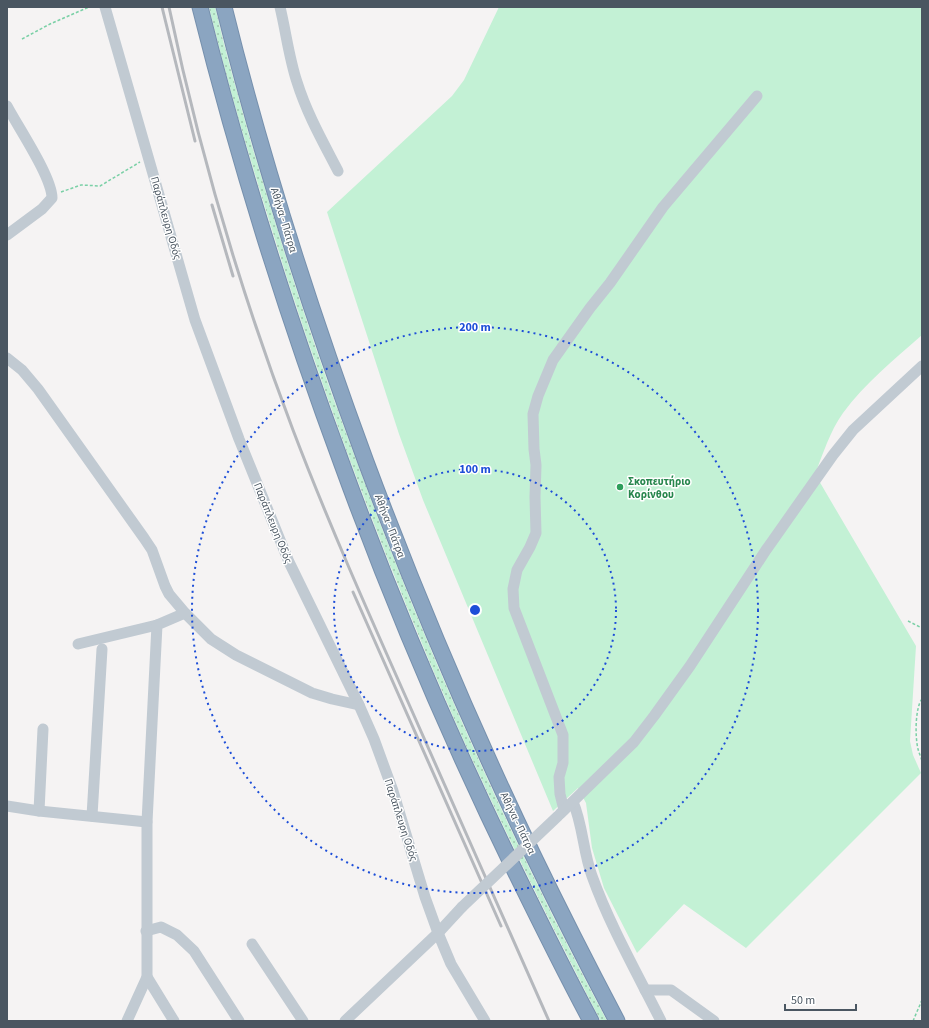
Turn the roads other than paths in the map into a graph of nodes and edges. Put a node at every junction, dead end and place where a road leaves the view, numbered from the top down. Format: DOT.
graph roads {
  1 [pos="105,7"];
  2 [pos="200,7"];
  3 [pos="224,7"];
  4 [pos="280,7"];
  5 [pos="756,96"];
  6 [pos="7,106"];
  7 [pos="338,171"];
  8 [pos="7,235"];
  9 [pos="7,358"];
  10 [pos="922,366"];
  11 [pos="185,613"];
  12 [pos="157,625"];
  13 [pos="78,644"];
  14 [pos="102,648"];
  15 [pos="359,705"];
  16 [pos="43,729"];
  17 [pos="573,802"];
  18 [pos="7,806"];
  19 [pos="39,811"];
  20 [pos="561,813"];
  21 [pos="92,816"];
  22 [pos="147,822"];
  23 [pos="146,931"];
  24 [pos="438,933"];
  25 [pos="252,944"];
  26 [pos="147,977"];
  27 [pos="645,990"];
  28 [pos="127,1021"];
  29 [pos="174,1021"];
  30 [pos="239,1021"];
  31 [pos="303,1021"];
  32 [pos="345,1021"];
  33 [pos="486,1021"];
  34 [pos="591,1021"];
  35 [pos="617,1021"];
  36 [pos="661,1021"];
  37 [pos="714,1021"];
  1 -- 15 [label="street, Παράπλευρη Οδός"];
  2 -- 34 [label="highway"];
  3 -- 35 [label="highway, Αθήνα - Πάτρα"];
  4 -- 7 [label="street"];
  5 -- 20 [label="street"];
  6 -- 8 [label="street"];
  9 -- 11 [label="street"];
  10 -- 17 [label="street"];
  11 -- 12 [label="street"];
  11 -- 15 [label="street"];
  12 -- 13 [label="street"];
  12 -- 22 [label="street"];
  14 -- 21 [label="street"];
  15 -- 24 [label="street, Παράπλευρη Οδός"];
  16 -- 19 [label="street"];
  17 -- 20 [label="street"];
  17 -- 27 [label="street"];
  18 -- 19 [label="street"];
  19 -- 21 [label="street"];
  20 -- 24 [label="street, bridge"];
  21 -- 22 [label="street"];
  22 -- 23 [label="street"];
  23 -- 26 [label="street"];
  23 -- 30 [label="street"];
  24 -- 32 [label="street"];
  24 -- 33 [label="street, Παράπλευρη Οδός"];
  25 -- 31 [label="street"];
  26 -- 28 [label="street"];
  26 -- 29 [label="street"];
  27 -- 36 [label="street"];
  27 -- 37 [label="street"];
}
